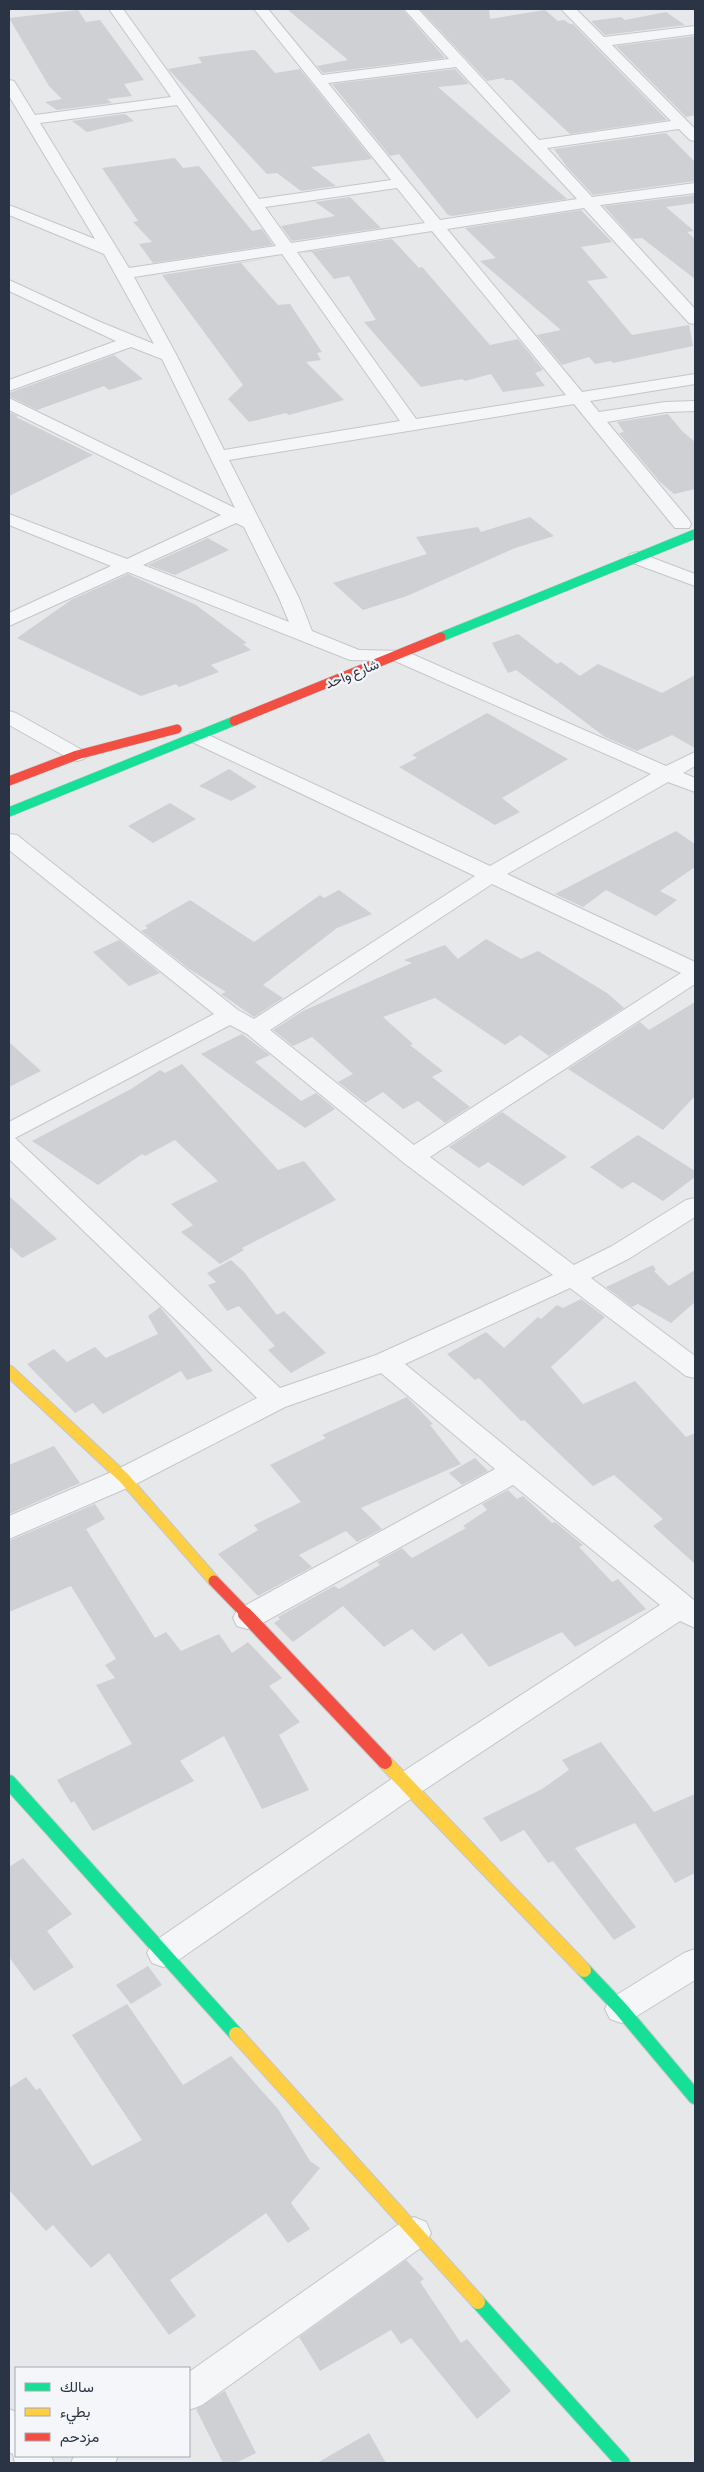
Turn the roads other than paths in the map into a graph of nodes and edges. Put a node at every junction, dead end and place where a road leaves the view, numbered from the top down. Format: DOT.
graph roads {
  1 [pos="116,9"];
  2 [pos="262,9"];
  3 [pos="411,9"];
  4 [pos="568,9"];
  5 [pos="695,30"];
  6 [pos="602,42"];
  7 [pos="460,62"];
  8 [pos="319,80"];
  9 [pos="9,84"];
  10 [pos="179,100"];
  11 [pos="31,120"];
  12 [pos="683,124"];
  13 [pos="695,137"];
  14 [pos="536,145"];
  15 [pos="402,183"];
  16 [pos="695,188"];
  17 [pos="590,202"];
  18 [pos="255,204"];
  19 [pos="9,210"];
  20 [pos="436,226"];
  21 [pos="288,249"];
  22 [pos="108,250"];
  23 [pos="124,274"];
  24 [pos="9,285"];
  25 [pos="695,319"];
  26 [pos="131,342"];
  27 [pos="169,356"];
  28 [pos="695,379"];
  29 [pos="9,386"];
  30 [pos="579,398"];
  31 [pos="9,403"];
  32 [pos="695,406"];
  33 [pos="597,418"];
  34 [pos="412,425"];
  35 [pos="218,456"];
  36 [pos="9,519"];
  37 [pos="243,520"];
  38 [pos="684,523"];
  39 [pos="695,534"];
  40 [pos="637,558"];
  41 [pos="131,566"];
  42 [pos="695,580"];
  43 [pos="9,620"];
  44 [pos="303,634"];
  45 [pos="391,650"];
  46 [pos="356,656"];
  47 [pos="338,663"];
  48 [pos="9,717"];
  49 [pos="194,730"];
  50 [pos="77,755"];
  51 [pos="695,758"];
  52 [pos="669,774"];
  53 [pos="9,782"];
  54 [pos="695,786"];
  55 [pos="9,812"];
  56 [pos="9,840"];
  57 [pos="492,874"];
  58 [pos="695,972"];
  59 [pos="230,1015"];
  60 [pos="255,1029"];
  61 [pos="9,1132"];
  62 [pos="9,1145"];
  63 [pos="413,1157"];
  64 [pos="695,1206"];
  65 [pos="572,1277"];
  66 [pos="385,1362"];
  67 [pos="695,1369"];
  68 [pos="9,1371"];
  69 [pos="276,1400"];
  70 [pos="514,1471"];
  71 [pos="124,1478"];
  72 [pos="9,1528"];
  73 [pos="688,1612"];
  74 [pos="248,1618"];
  75 [pos="9,1782"];
  76 [pos="407,1786"];
  77 [pos="163,1953"];
  78 [pos="695,1963"];
  79 [pos="620,2009"];
  80 [pos="695,2097"];
  81 [pos="414,2233"];
  82 [pos="190,2392"];
  83 [pos="623,2463"];
  1 -- 10 [label="street"];
  2 -- 8 [label="street"];
  3 -- 7 [label="street"];
  4 -- 6 [label="street"];
  5 -- 6 [label="street"];
  6 -- 12 [label="street"];
  7 -- 8 [label="street"];
  7 -- 14 [label="street"];
  8 -- 15 [label="street"];
  9 -- 11 [label="street"];
  10 -- 11 [label="street"];
  10 -- 18 [label="street"];
  11 -- 22 [label="street"];
  12 -- 13 [label="street"];
  12 -- 14 [label="street"];
  14 -- 17 [label="street"];
  15 -- 18 [label="street"];
  15 -- 20 [label="street"];
  16 -- 17 [label="street"];
  17 -- 20 [label="street"];
  17 -- 25 [label="street"];
  18 -- 21 [label="street"];
  19 -- 22 [label="street"];
  20 -- 21 [label="street"];
  20 -- 30 [label="street"];
  21 -- 23 [label="street"];
  21 -- 34 [label="street"];
  22 -- 23 [label="street"];
  23 -- 27 [label="street"];
  24 -- 26 [label="street"];
  26 -- 27 [label="street"];
  26 -- 29 [label="street"];
  27 -- 35 [label="street"];
  28 -- 30 [label="street"];
  30 -- 33 [label="street"];
  30 -- 34 [label="street"];
  31 -- 37 [label="street"];
  32 -- 33 [label="street"];
  33 -- 38 [label="street"];
  34 -- 35 [label="street"];
  35 -- 37 [label="street"];
  36 -- 41 [label="street"];
  37 -- 41 [label="street"];
  37 -- 44 [label="street"];
  39 -- 40 [label="street, شارع واحد"];
  40 -- 42 [label="street"];
  40 -- 45 [label="street, شارع واحد"];
  41 -- 43 [label="street"];
  41 -- 44 [label="street"];
  44 -- 46 [label="street"];
  45 -- 46 [label="street"];
  45 -- 49 [label="street, شارع واحد"];
  45 -- 52 [label="street"];
  46 -- 47 [label="street, شارع واحد"];
  48 -- 50 [label="street"];
  49 -- 50 [label="street, شارع واحد"];
  49 -- 55 [label="street, شارع واحد"];
  49 -- 57 [label="street"];
  50 -- 53 [label="street, شارع واحد"];
  51 -- 52 [label="street"];
  52 -- 54 [label="street"];
  52 -- 57 [label="street"];
  56 -- 59 [label="street"];
  57 -- 58 [label="street"];
  57 -- 60 [label="street"];
  58 -- 63 [label="street"];
  59 -- 60 [label="street"];
  59 -- 61 [label="street"];
  60 -- 63 [label="street"];
  62 -- 69 [label="street"];
  63 -- 65 [label="street"];
  64 -- 65 [label="street"];
  65 -- 66 [label="street"];
  65 -- 67 [label="street"];
  66 -- 69 [label="street"];
  66 -- 70 [label="street"];
  68 -- 71 [label="street"];
  69 -- 71 [label="street"];
  70 -- 73 [label="street"];
  70 -- 74 [label="street"];
  71 -- 72 [label="street"];
  71 -- 74 [label="street"];
  73 -- 76 [label="street"];
  74 -- 76 [label="street"];
  75 -- 77 [label="street"];
  76 -- 77 [label="street"];
  76 -- 79 [label="street"];
  77 -- 81 [label="street"];
  78 -- 79 [label="street"];
  79 -- 80 [label="street"];
  81 -- 82 [label="street"];
  81 -- 83 [label="street"];
}
